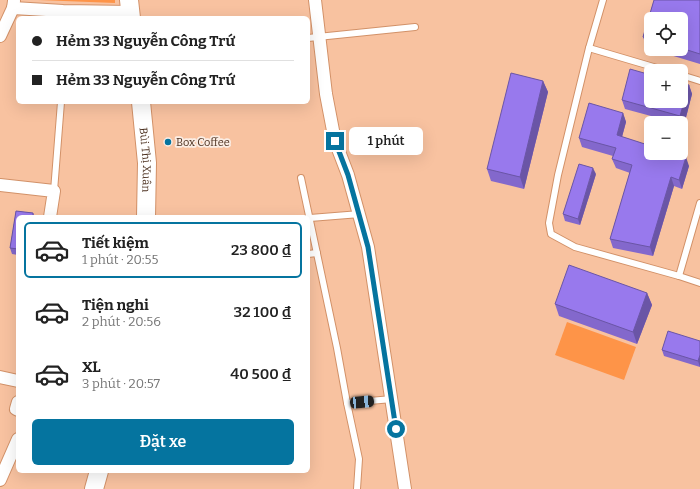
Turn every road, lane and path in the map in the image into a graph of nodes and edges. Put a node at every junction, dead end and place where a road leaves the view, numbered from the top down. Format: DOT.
graph roads {
  1 [pos="315,0"];
  2 [pos="603,0"];
  3 [pos="14,4"];
  4 [pos="130,10"];
  5 [pos="60,15"];
  6 [pos="415,27"];
  7 [pos="0,36"];
  8 [pos="320,36"];
  9 [pos="310,38"];
  10 [pos="589,48"];
  11 [pos="644,64"];
  12 [pos="688,77"];
  13 [pos="700,81"];
  14 [pos="62,104"];
  15 [pos="141,104"];
  16 [pos="300,178"];
  17 [pos="0,185"];
  18 [pos="54,192"];
  19 [pos="700,203"];
  20 [pos="360,214"];
  21 [pos="50,215"];
  22 [pos="146,215"];
  23 [pos="309,215"];
  24 [pos="310,218"];
  25 [pos="317,252"];
  26 [pos="310,254"];
  27 [pos="679,276"];
  28 [pos="700,283"];
  29 [pos="0,377"];
  30 [pos="16,381"];
  31 [pos="392,399"];
  32 [pos="347,403"];
  33 [pos="16,444"];
  34 [pos="98,473"];
  35 [pos="0,480"];
  36 [pos="94,489"];
  37 [pos="357,489"];
  38 [pos="405,489"];
  1 -- 8 [label="street"];
  2 -- 10 [label="lane"];
  3 -- 5 [label="street"];
  3 -- 7 [label="street"];
  4 -- 5 [label="street"];
  6 -- 8 [label="lane"];
  8 -- 9 [label="lane"];
  8 -- 20 [label="street"];
  10 -- 11 [label="lane"];
  10 -- 27 [label="lane"];
  12 -- 13 [label="lane"];
  14 -- 18 [label="lane"];
  15 -- 22 [label="street, Bùi Thị Xuân"];
  16 -- 23 [label="lane"];
  17 -- 18 [label="street"];
  18 -- 21 [label="street"];
  19 -- 27 [label="lane"];
  20 -- 24 [label="lane"];
  20 -- 31 [label="street"];
  24 -- 25 [label="lane"];
  25 -- 26 [label="lane"];
  25 -- 32 [label="lane"];
  27 -- 28 [label="lane"];
  29 -- 30 [label="street"];
  31 -- 32 [label="lane"];
  31 -- 38 [label="street"];
  32 -- 37 [label="lane"];
  33 -- 35 [label="street"];
  34 -- 36 [label="street"];
}
